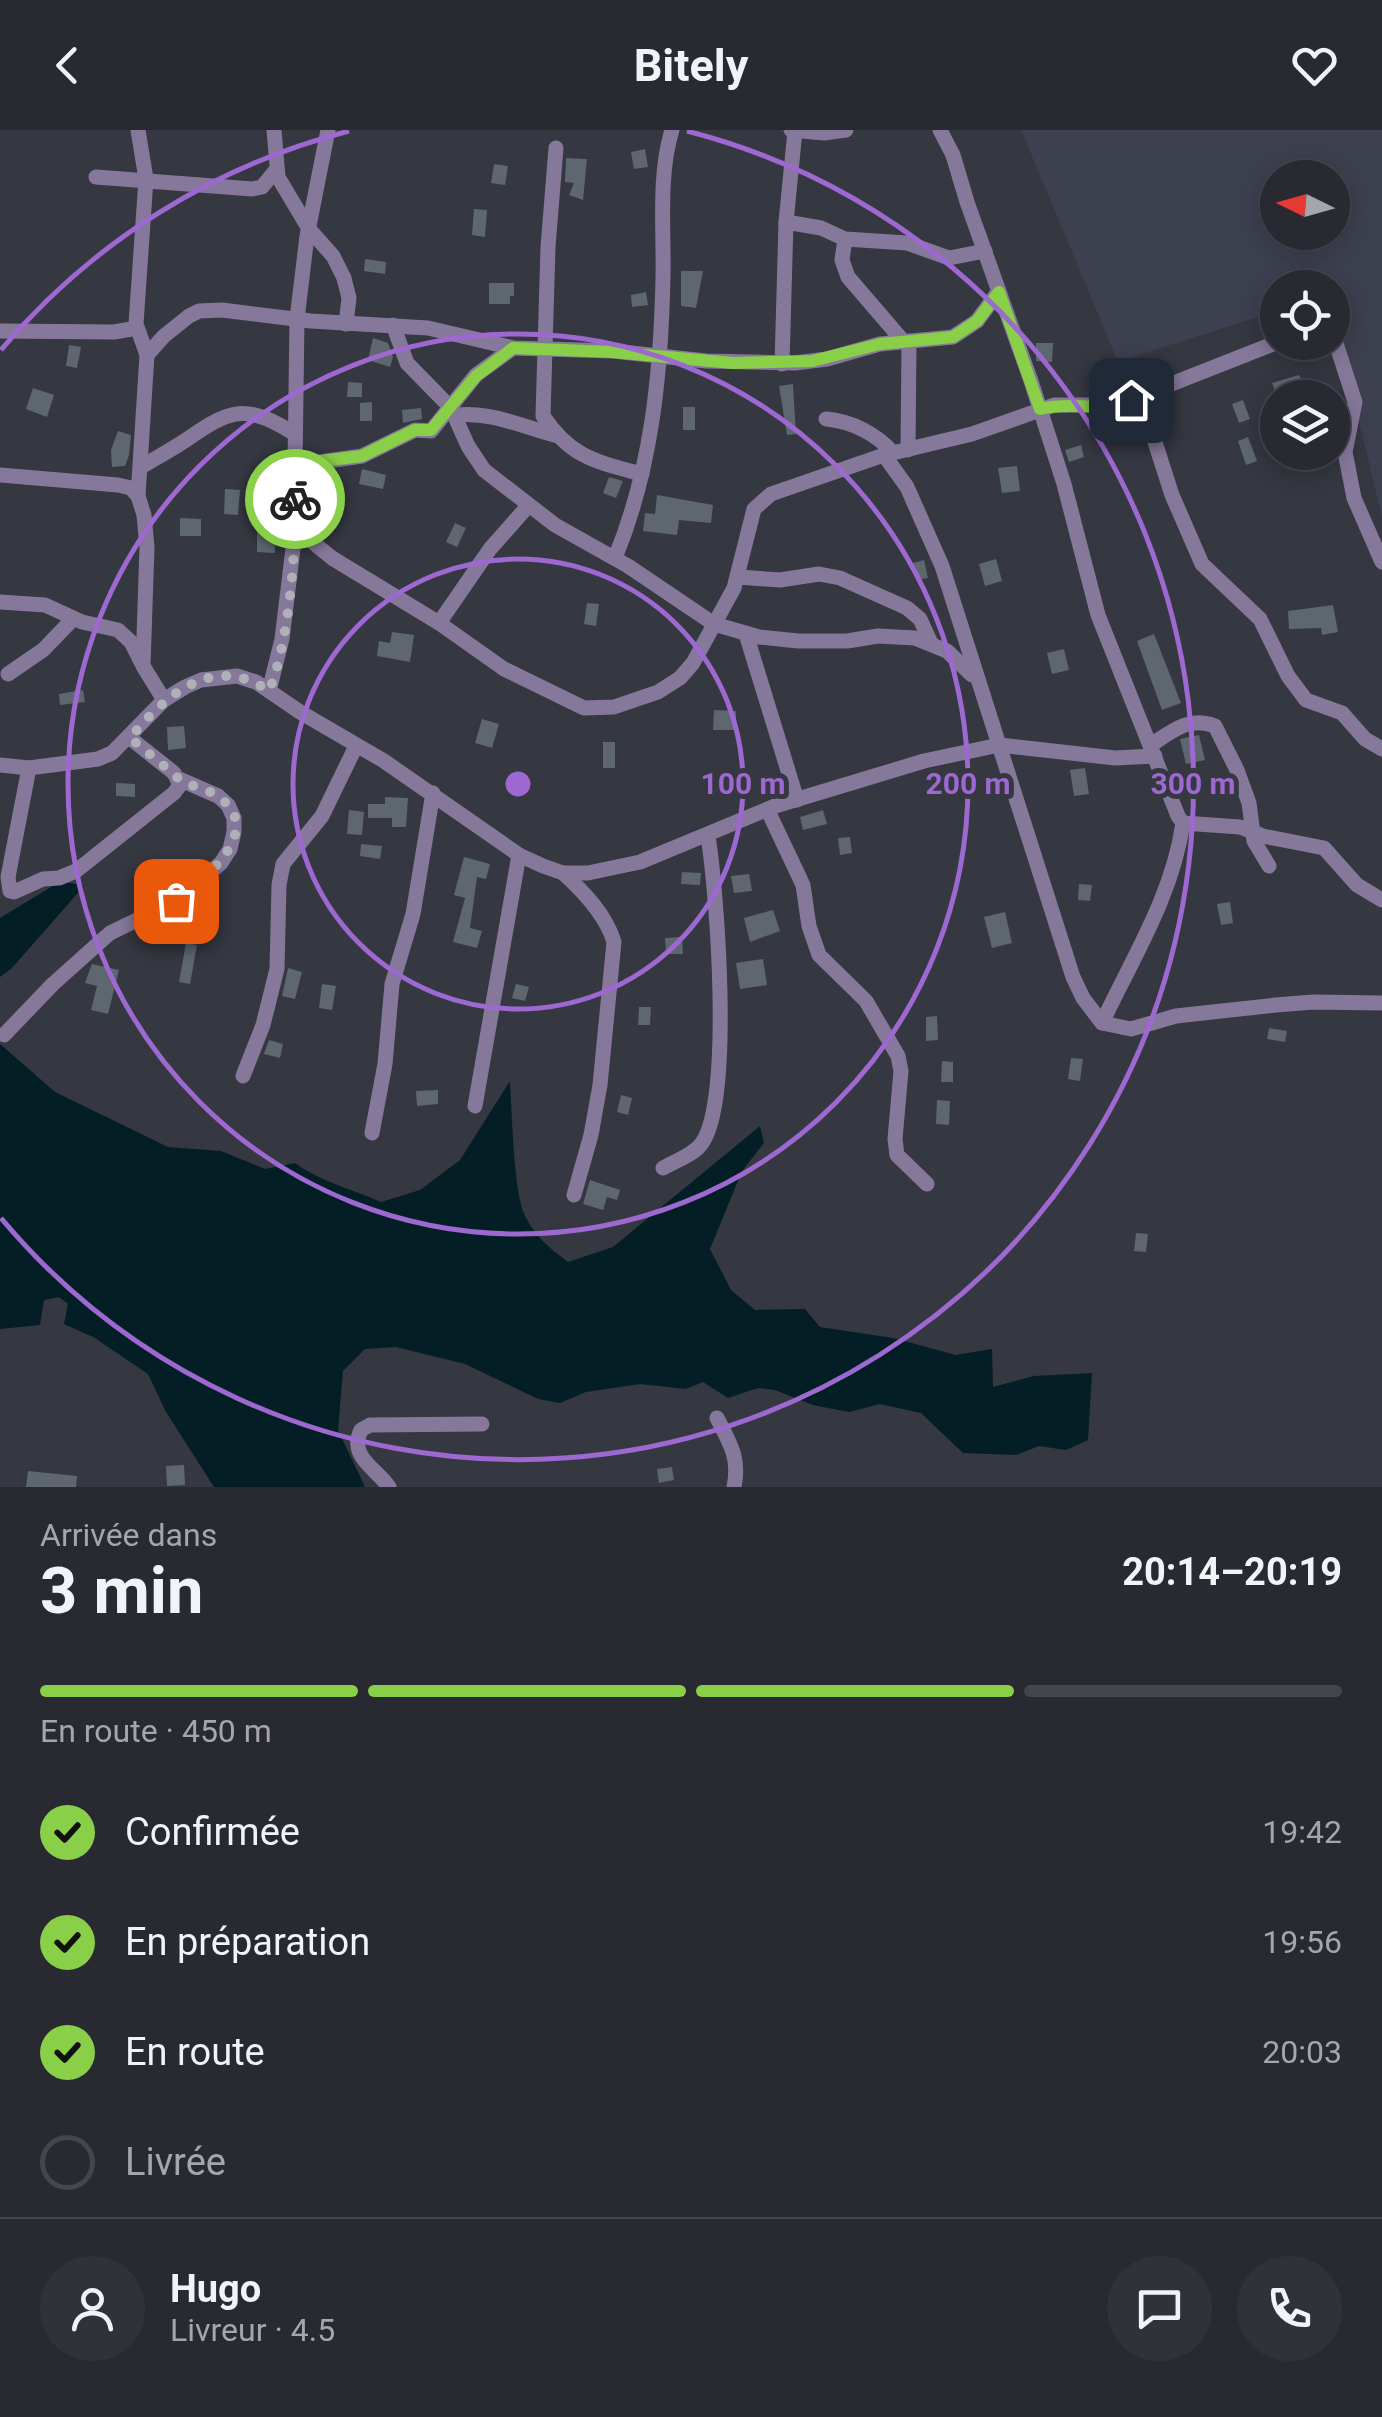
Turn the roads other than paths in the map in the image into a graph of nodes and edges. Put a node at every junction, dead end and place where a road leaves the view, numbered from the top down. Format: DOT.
graph roads {
  1 [pos="138,130"];
  2 [pos="274,130"];
  3 [pos="328,130"];
  4 [pos="672,130"];
  5 [pos="846,130"];
  6 [pos="940,130"];
  7 [pos="793,131"];
  8 [pos="556,148"];
  9 [pos="276,170"];
  10 [pos="96,177"];
  11 [pos="146,179"];
  12 [pos="786,222"];
  13 [pos="309,229"];
  14 [pos="844,239"];
  15 [pos="984,251"];
  16 [pos="999,292"];
  17 [pos="297,320"];
  18 [pos="346,324"];
  19 [pos="393,325"];
  20 [pos="136,328"];
  21 [pos="0,331"];
  22 [pos="906,341"];
  23 [pos="513,348"];
  24 [pos="546,349"];
  25 [pos="1260,349"];
  26 [pos="147,355"];
  27 [pos="661,357"];
  28 [pos="1341,360"];
  29 [pos="782,364"];
  30 [pos="1108,407"];
  31 [pos="1040,409"];
  32 [pos="454,412"];
  33 [pos="826,419"];
  34 [pos="296,434"];
  35 [pos="558,436"];
  36 [pos="895,453"];
  37 [pos="141,467"];
  38 [pos="294,470"];
  39 [pos="642,474"];
  40 [pos="0,476"];
  41 [pos="138,496"];
  42 [pos="528,506"];
  43 [pos="295,519"];
  44 [pos="615,558"];
  45 [pos="1382,562"];
  46 [pos="738,577"];
  47 [pos="0,602"];
  48 [pos="73,619"];
  49 [pos="439,622"];
  50 [pos="714,624"];
  51 [pos="746,634"];
  52 [pos="931,643"];
  53 [pos="143,666"];
  54 [pos="8,674"];
  55 [pos="978,682"];
  56 [pos="269,691"];
  57 [pos="164,700"];
  58 [pos="130,738"];
  59 [pos="999,745"];
  60 [pos="356,746"];
  61 [pos="1382,749"];
  62 [pos="1153,750"];
  63 [pos="0,765"];
  64 [pos="29,768"];
  65 [pos="179,779"];
  66 [pos="433,793"];
  67 [pos="797,800"];
  68 [pos="768,811"];
  69 [pos="1183,823"];
  70 [pos="1252,832"];
  71 [pos="708,836"];
  72 [pos="518,855"];
  73 [pos="1269,866"];
  74 [pos="563,874"];
  75 [pos="1382,900"];
  76 [pos="1382,1004"];
  77 [pos="1102,1024"];
  78 [pos="4,1035"];
  79 [pos="243,1076"];
  80 [pos="475,1106"];
  81 [pos="372,1134"];
  82 [pos="663,1168"];
  83 [pos="927,1184"];
  84 [pos="574,1195"];
  85 [pos="716,1418"];
  86 [pos="482,1424"];
  87 [pos="389,1487"];
  88 [pos="734,1487"];
  1 -- 11 [label="street"];
  2 -- 9 [label="street"];
  3 -- 13 [label="street"];
  4 -- 27 [label="street"];
  5 -- 7 [label="street"];
  6 -- 15 [label="street"];
  7 -- 12 [label="street"];
  8 -- 24 [label="street"];
  9 -- 11 [label="street"];
  9 -- 13 [label="street"];
  10 -- 11 [label="street"];
  11 -- 20 [label="street"];
  12 -- 14 [label="street"];
  12 -- 29 [label="street"];
  13 -- 17 [label="street"];
  13 -- 18 [label="street"];
  14 -- 15 [label="street"];
  14 -- 22 [label="street"];
  15 -- 16 [label="street"];
  16 -- 22 [label="street"];
  16 -- 31 [label="street"];
  17 -- 18 [label="street"];
  17 -- 26 [label="street"];
  17 -- 34 [label="street"];
  18 -- 19 [label="street"];
  19 -- 23 [label="street"];
  19 -- 32 [label="street"];
  20 -- 21 [label="street"];
  20 -- 26 [label="street"];
  22 -- 29 [label="street"];
  22 -- 36 [label="street"];
  23 -- 24 [label="street"];
  23 -- 32 [label="street"];
  24 -- 27 [label="street"];
  24 -- 35 [label="street"];
  25 -- 30 [label="street"];
  26 -- 37 [label="street"];
  27 -- 29 [label="street"];
  27 -- 39 [label="street"];
  28 -- 45 [label="street"];
  30 -- 31 [label="street"];
  30 -- 61 [label="street"];
  31 -- 36 [label="street"];
  31 -- 62 [label="street"];
  32 -- 35 [label="street"];
  32 -- 38 [label="street"];
  32 -- 42 [label="street"];
  33 -- 36 [label="street"];
  34 -- 37 [label="street"];
  34 -- 38 [label="street"];
  35 -- 39 [label="street"];
  36 -- 46 [label="street"];
  36 -- 55 [label="street"];
  37 -- 41 [label="street"];
  38 -- 43 [label="street"];
  39 -- 44 [label="street"];
  40 -- 41 [label="street"];
  41 -- 53 [label="street"];
  42 -- 44 [label="street"];
  42 -- 49 [label="street"];
  43 -- 49 [label="street"];
  43 -- 56 [label="street"];
  44 -- 50 [label="street"];
  46 -- 50 [label="street"];
  46 -- 52 [label="street"];
  47 -- 48 [label="street"];
  48 -- 53 [label="street"];
  48 -- 54 [label="street"];
  49 -- 50 [label="street"];
  50 -- 51 [label="street"];
  51 -- 52 [label="street"];
  51 -- 67 [label="street"];
  52 -- 55 [label="street"];
  53 -- 57 [label="street"];
  55 -- 59 [label="street"];
  56 -- 57 [label="street"];
  56 -- 60 [label="street"];
  57 -- 58 [label="street"];
  58 -- 64 [label="street"];
  58 -- 65 [label="street"];
  59 -- 62 [label="street"];
  59 -- 67 [label="street"];
  59 -- 77 [label="street"];
  60 -- 66 [label="street"];
  60 -- 79 [label="street"];
  62 -- 69 [label="street"];
  62 -- 70 [label="street"];
  63 -- 64 [label="street"];
  64 -- 65 [label="street"];
  65 -- 78 [label="street"];
  66 -- 72 [label="street"];
  66 -- 81 [label="street"];
  67 -- 68 [label="street"];
  68 -- 71 [label="street"];
  68 -- 83 [label="street"];
  69 -- 70 [label="street"];
  69 -- 77 [label="street"];
  70 -- 73 [label="street"];
  70 -- 75 [label="street"];
  71 -- 74 [label="street"];
  71 -- 82 [label="street"];
  72 -- 74 [label="street"];
  72 -- 80 [label="street"];
  74 -- 84 [label="street"];
  76 -- 77 [label="street"];
  85 -- 88 [label="street"];
  86 -- 87 [label="street"];
}
